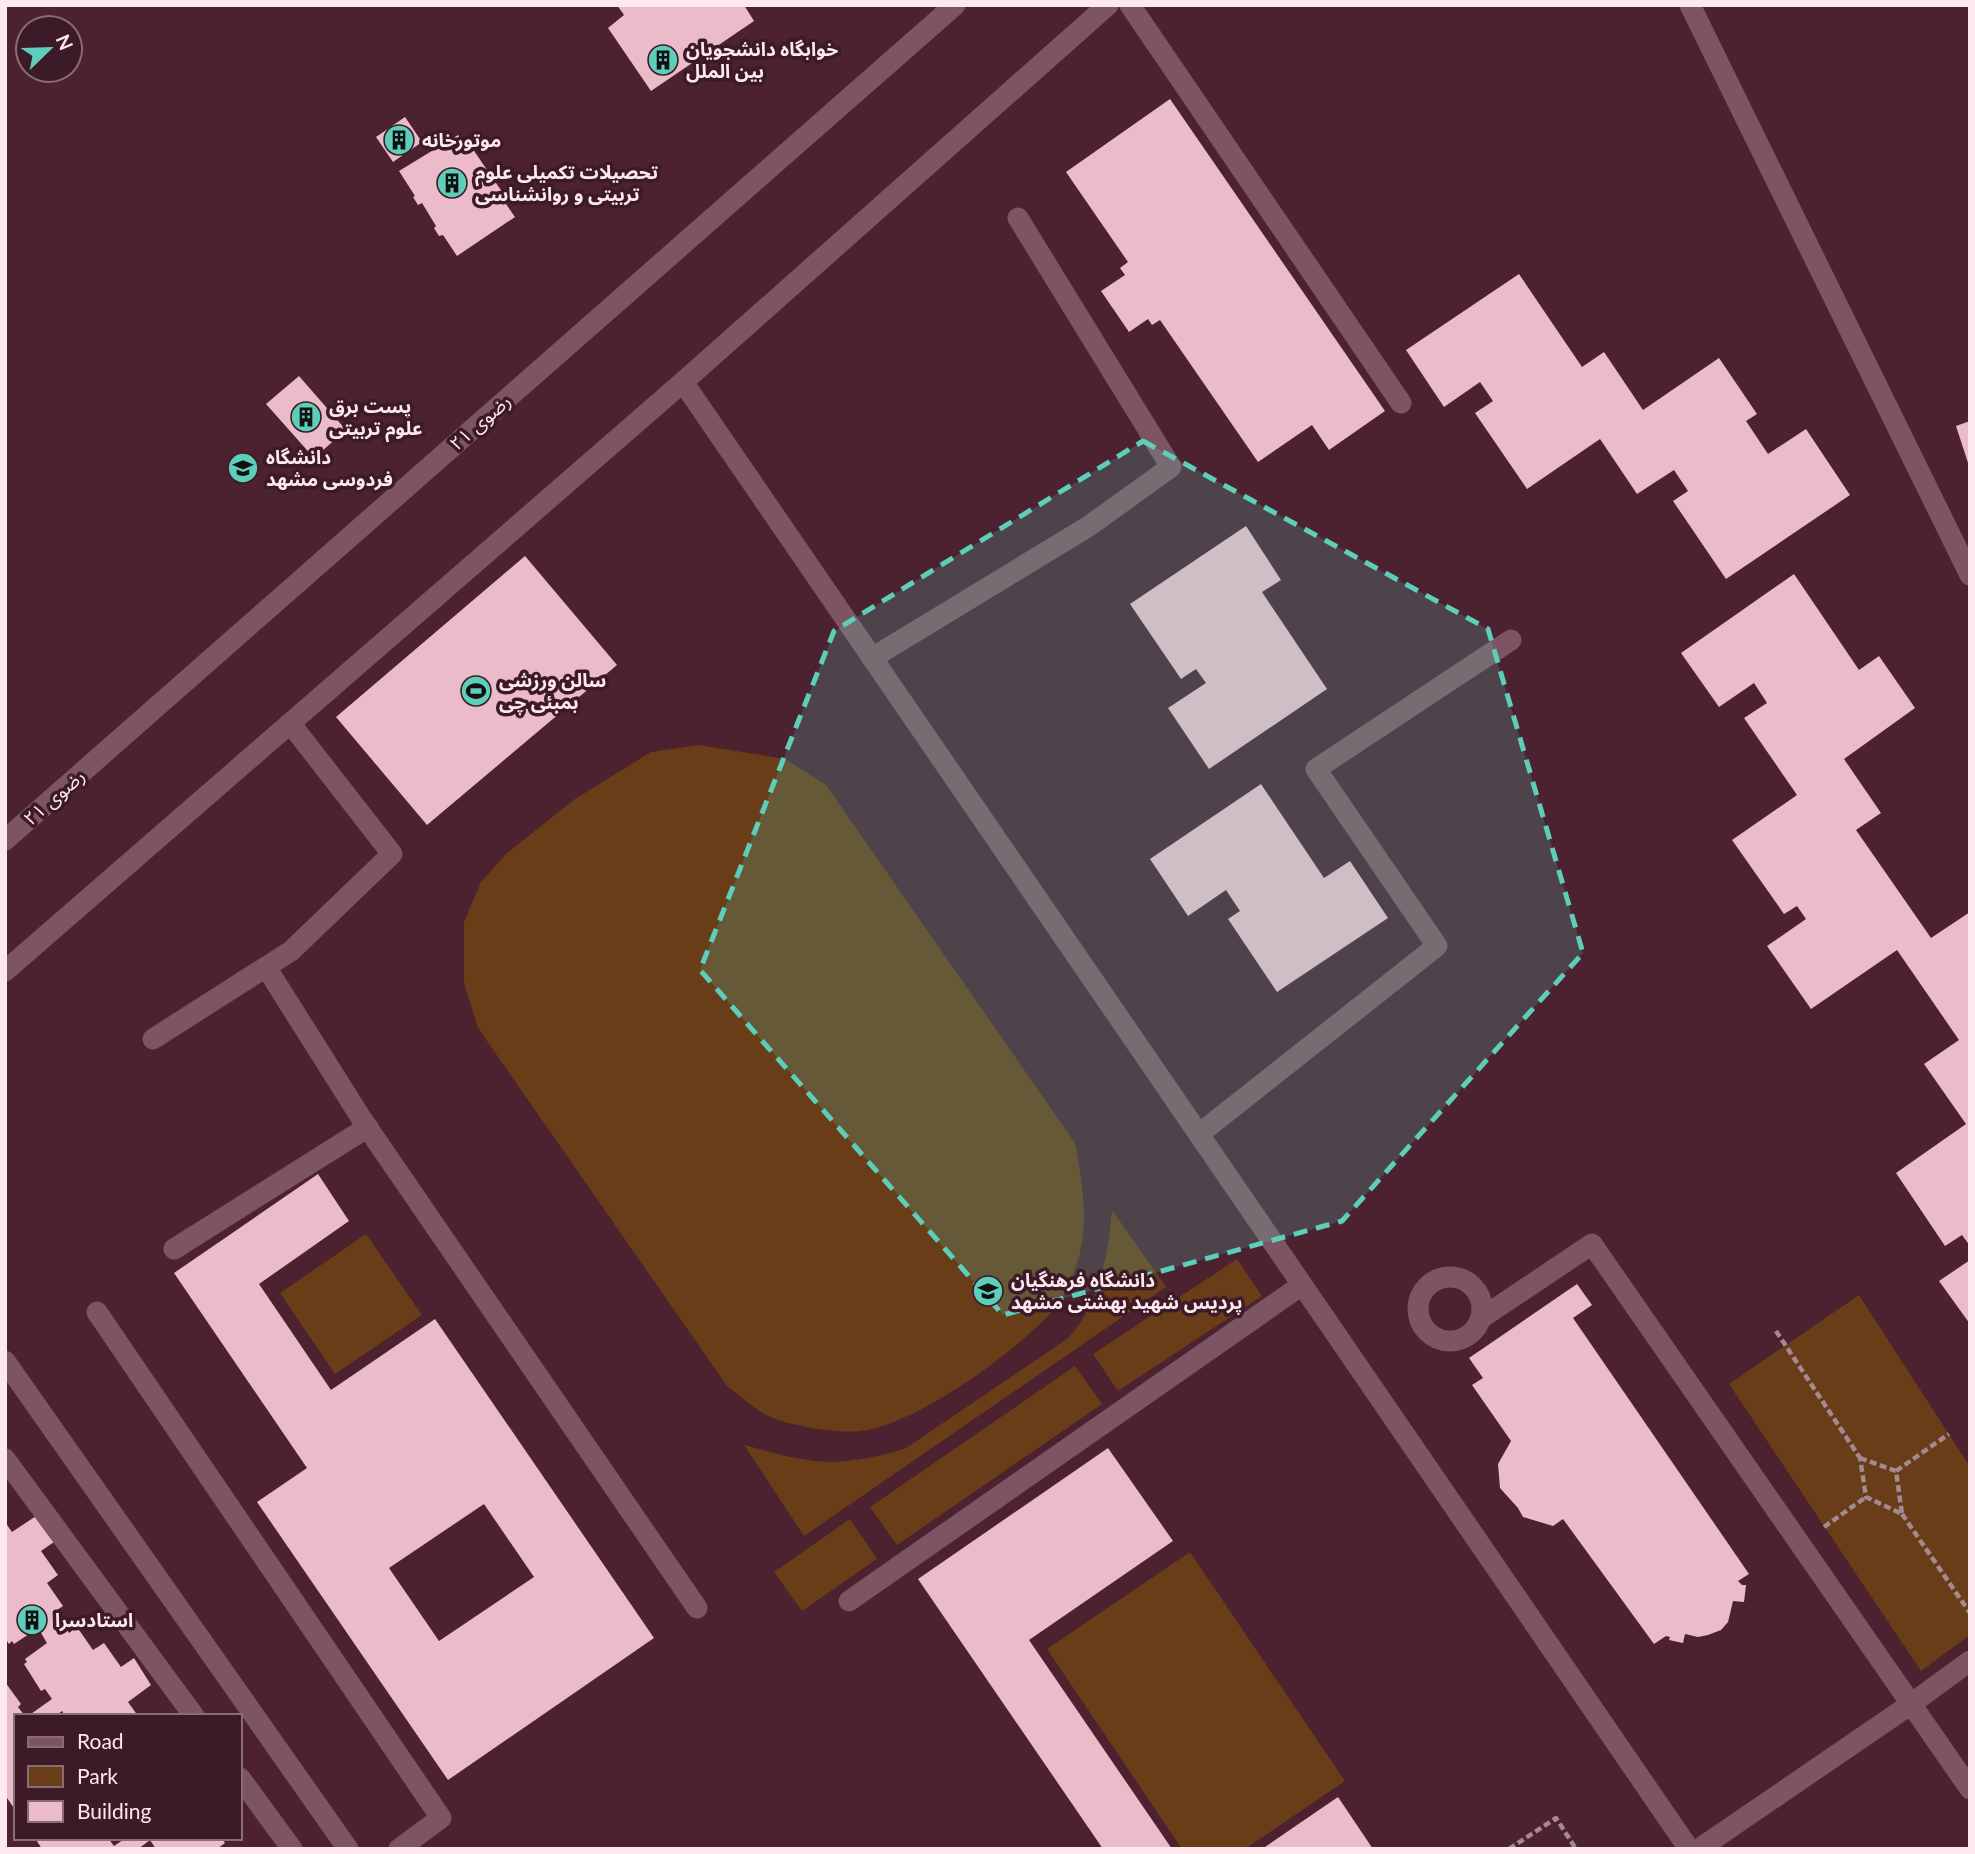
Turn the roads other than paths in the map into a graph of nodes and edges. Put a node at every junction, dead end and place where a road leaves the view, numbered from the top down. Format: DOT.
graph roads {
  1 [pos="955,5"];
  2 [pos="1108,5"];
  3 [pos="1130,5"];
  4 [pos="1690,5"];
  5 [pos="1018,218"];
  6 [pos="683,382"];
  7 [pos="1401,404"];
  8 [pos="1970,575"];
  9 [pos="1511,640"];
  10 [pos="872,658"];
  11 [pos="290,723"];
  12 [pos="5,840"];
  13 [pos="266,967"];
  14 [pos="5,971"];
  15 [pos="153,1039"];
  16 [pos="368,1127"];
  17 [pos="1199,1134"];
  18 [pos="174,1249"];
  19 [pos="1302,1285"];
  20 [pos="97,1312"];
  21 [pos="1480,1319"];
  22 [pos="5,1361"];
  23 [pos="5,1459"];
  24 [pos="849,1601"];
  25 [pos="697,1608"];
  26 [pos="1970,1661"];
  27 [pos="1911,1704"];
  28 [pos="193,1714"];
  29 [pos="242,1781"];
  30 [pos="1970,1789"];
  31 [pos="292,1849"];
  32 [pos="348,1849"];
  33 [pos="400,1849"];
  34 [pos="1689,1849"];
  35 [pos="1699,1849"];
  1 -- 12 [label="street, رضوی ۲۱"];
  2 -- 6 [label="street"];
  3 -- 7 [label="street"];
  4 -- 8 [label="street"];
  5 -- 10 [label="street"];
  6 -- 10 [label="street"];
  6 -- 11 [label="street"];
  9 -- 17 [label="street"];
  10 -- 17 [label="street"];
  11 -- 13 [label="street"];
  11 -- 14 [label="street"];
  13 -- 15 [label="street"];
  13 -- 16 [label="street"];
  16 -- 18 [label="street"];
  16 -- 25 [label="street"];
  17 -- 19 [label="street"];
  19 -- 24 [label="street"];
  19 -- 34 [label="street"];
  20 -- 33 [label="street"];
  21 -- 27 [label="street"];
  22 -- 32 [label="street"];
  23 -- 28 [label="street"];
  26 -- 27 [label="street"];
  27 -- 30 [label="street"];
  27 -- 35 [label="street"];
  29 -- 31 [label="street"];
}
